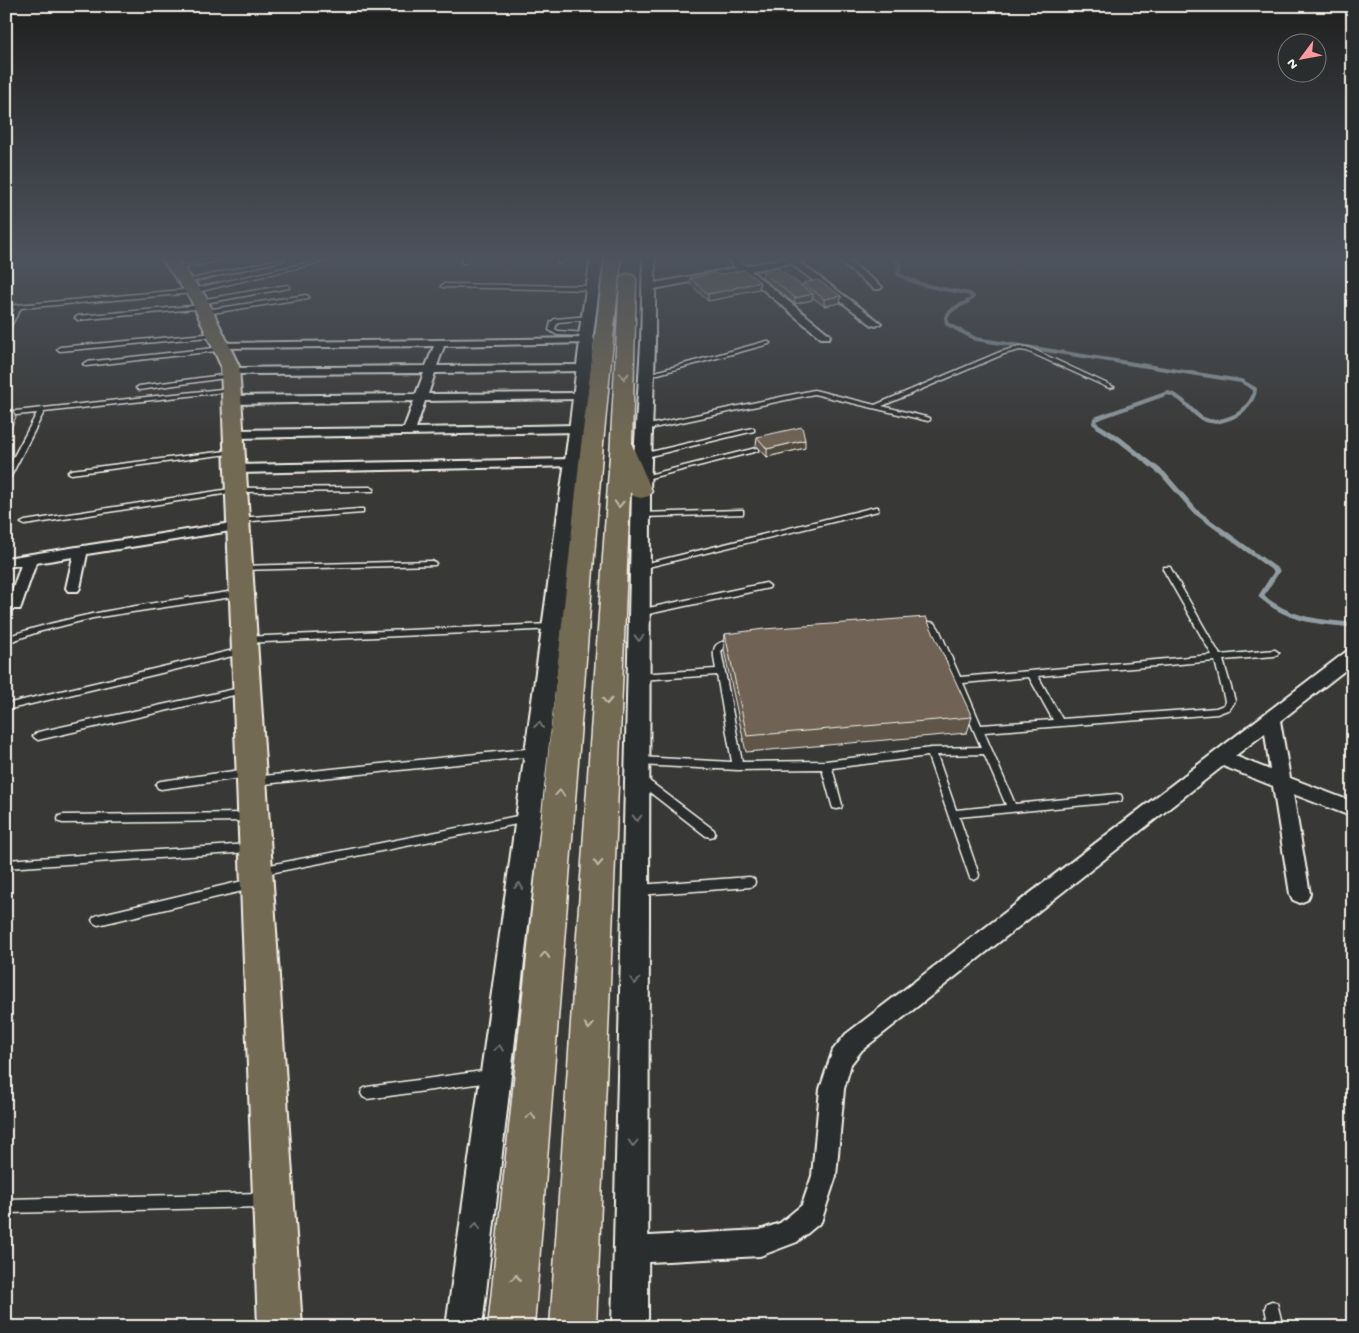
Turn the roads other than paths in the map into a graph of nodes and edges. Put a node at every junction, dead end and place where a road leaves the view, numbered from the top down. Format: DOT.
graph roads {
  1 [pos="94,319"];
  2 [pos="129,319"];
  3 [pos="224,319"];
  4 [pos="225,319"];
  5 [pos="236,319"];
  6 [pos="570,319"];
  7 [pos="589,319"];
  8 [pos="605,319"];
  9 [pos="624,319"];
  10 [pos="648,319"];
  11 [pos="804,319"];
  12 [pos="871,319"];
  13 [pos="876,323"];
  14 [pos="208,328"];
  15 [pos="825,336"];
  16 [pos="587,338"];
  17 [pos="440,342"];
  18 [pos="767,343"];
  19 [pos="60,349"];
  20 [pos="86,364"];
  21 [pos="584,368"];
  22 [pos="431,370"];
  23 [pos="647,375"];
  24 [pos="139,388"];
  25 [pos="1111,388"];
  26 [pos="580,396"];
  27 [pos="421,398"];
  28 [pos="876,406"];
  29 [pos="42,410"];
  30 [pos="6,414"];
  31 [pos="928,419"];
  32 [pos="644,428"];
  33 [pos="752,430"];
  34 [pos="410,431"];
  35 [pos="587,448"];
  36 [pos="756,450"];
  37 [pos="235,461"];
  38 [pos="71,472"];
  39 [pos="642,475"];
  40 [pos="6,478"];
  41 [pos="370,489"];
  42 [pos="875,509"];
  43 [pos="360,511"];
  44 [pos="740,512"];
  45 [pos="640,515"];
  46 [pos="25,523"];
  47 [pos="238,523"];
  48 [pos="81,551"];
  49 [pos="30,560"];
  50 [pos="6,563"];
  51 [pos="432,563"];
  52 [pos="640,568"];
  53 [pos="1167,569"];
  54 [pos="241,581"];
  55 [pos="766,586"];
  56 [pos="73,588"];
  57 [pos="15,606"];
  58 [pos="639,613"];
  59 [pos="911,624"];
  60 [pos="552,627"];
  61 [pos="6,640"];
  62 [pos="743,642"];
  63 [pos="245,645"];
  64 [pos="1275,653"];
  65 [pos="1353,655"];
  66 [pos="1218,658"];
  67 [pos="721,672"];
  68 [pos="1032,674"];
  69 [pos="638,677"];
  70 [pos="957,680"];
  71 [pos="247,689"];
  72 [pos="6,707"];
  73 [pos="1272,719"];
  74 [pos="1059,723"];
  75 [pos="978,729"];
  76 [pos="38,736"];
  77 [pos="987,750"];
  78 [pos="536,752"];
  79 [pos="931,752"];
  80 [pos="1221,758"];
  81 [pos="826,765"];
  82 [pos="738,766"];
  83 [pos="637,769"];
  84 [pos="251,777"];
  85 [pos="1281,781"];
  86 [pos="161,785"];
  87 [pos="1117,798"];
  88 [pos="837,805"];
  89 [pos="1012,808"];
  90 [pos="1353,810"];
  91 [pos="952,814"];
  92 [pos="253,817"];
  93 [pos="528,818"];
  94 [pos="63,819"];
  95 [pos="710,833"];
  96 [pos="6,864"];
  97 [pos="256,867"];
  98 [pos="974,875"];
  99 [pos="750,882"];
  100 [pos="636,890"];
  101 [pos="1300,894"];
  102 [pos="98,920"];
  103 [pos="495,1076"];
  104 [pos="367,1093"];
  105 [pos="274,1200"];
  106 [pos="6,1206"];
  107 [pos="631,1250"];
  108 [pos="1272,1308"];
  109 [pos="280,1327"];
  110 [pos="464,1327"];
  111 [pos="512,1327"];
  112 [pos="573,1327"];
  113 [pos="630,1327"];
  114 [pos="1276,1327"];
  1 -- 14 [label="lane"];
  2 -- 14 [label="lane"];
  3 -- 14 [label="lane"];
  4 -- 14 [label="lane"];
  5 -- 14 [label="lane"];
  6 -- 16 [label="lane"];
  7 -- 16 [label="street"];
  8 -- 35 [label="highway"];
  9 -- 35 [label="highway, one-way"];
  10 -- 23 [label="street"];
  11 -- 15 [label="street"];
  12 -- 13 [label="street"];
  14 -- 17 [label="street"];
  14 -- 19 [label="lane"];
  14 -- 20 [label="lane"];
  14 -- 22 [label="street"];
  14 -- 24 [label="lane"];
  14 -- 27 [label="street"];
  14 -- 29 [label="lane"];
  14 -- 37 [label="main road"];
  16 -- 17 [label="street"];
  16 -- 21 [label="street"];
  17 -- 22 [label="street"];
  18 -- 23 [label="lane"];
  21 -- 22 [label="street"];
  21 -- 26 [label="street"];
  22 -- 27 [label="street"];
  23 -- 32 [label="street"];
  25 -- 28 [label="lane"];
  26 -- 27 [label="street"];
  26 -- 35 [label="street"];
  27 -- 34 [label="street"];
  28 -- 31 [label="lane"];
  28 -- 32 [label="lane"];
  29 -- 30 [label="lane"];
  29 -- 40 [label="lane"];
  32 -- 39 [label="street"];
  33 -- 39 [label="lane"];
  34 -- 35 [label="street"];
  34 -- 37 [label="street"];
  35 -- 37 [label="street"];
  35 -- 39 [label="highway"];
  35 -- 60 [label="street"];
  111 -- 35 [label="highway, one-way"];
  35 -- 112 [label="highway, one-way"];
  36 -- 39 [label="lane"];
  37 -- 38 [label="lane"];
  37 -- 41 [label="lane"];
  37 -- 46 [label="lane"];
  37 -- 47 [label="main road"];
  39 -- 45 [label="street"];
  42 -- 52 [label="lane"];
  43 -- 47 [label="lane"];
  44 -- 45 [label="lane"];
  45 -- 52 [label="street"];
  47 -- 48 [label="street"];
  47 -- 54 [label="main road"];
  48 -- 49 [label="street"];
  48 -- 56 [label="street"];
  49 -- 50 [label="street"];
  49 -- 57 [label="street"];
  51 -- 54 [label="lane"];
  52 -- 58 [label="street"];
  53 -- 66 [label="lane"];
  54 -- 61 [label="lane"];
  54 -- 63 [label="main road"];
  55 -- 58 [label="lane"];
  58 -- 69 [label="street, one-way"];
  59 -- 70 [label="lane"];
  60 -- 63 [label="lane"];
  78 -- 60 [label="street, one-way"];
  62 -- 67 [label="lane"];
  63 -- 71 [label="main road"];
  63 -- 72 [label="lane"];
  64 -- 66 [label="lane"];
  65 -- 73 [label="street"];
  66 -- 68 [label="lane"];
  66 -- 74 [label="lane"];
  67 -- 69 [label="lane"];
  67 -- 82 [label="lane"];
  68 -- 70 [label="lane"];
  68 -- 74 [label="lane"];
  69 -- 83 [label="street"];
  70 -- 75 [label="lane"];
  71 -- 76 [label="lane"];
  71 -- 84 [label="main road"];
  73 -- 80 [label="street"];
  73 -- 85 [label="street"];
  74 -- 75 [label="lane"];
  75 -- 77 [label="lane"];
  77 -- 79 [label="lane"];
  77 -- 89 [label="lane"];
  78 -- 84 [label="lane"];
  78 -- 93 [label="street"];
  79 -- 81 [label="lane"];
  79 -- 91 [label="lane"];
  80 -- 85 [label="street"];
  80 -- 107 [label="street"];
  81 -- 82 [label="lane"];
  81 -- 88 [label="lane"];
  82 -- 83 [label="lane"];
  83 -- 95 [label="lane"];
  83 -- 100 [label="street, one-way"];
  84 -- 86 [label="lane"];
  84 -- 92 [label="main road"];
  85 -- 90 [label="street"];
  85 -- 101 [label="street"];
  87 -- 89 [label="lane"];
  89 -- 91 [label="lane"];
  91 -- 98 [label="lane"];
  92 -- 94 [label="lane"];
  92 -- 97 [label="main road"];
  93 -- 97 [label="lane"];
  103 -- 93 [label="street, one-way"];
  96 -- 97 [label="lane"];
  97 -- 102 [label="lane"];
  97 -- 105 [label="main road"];
  99 -- 100 [label="lane"];
  100 -- 107 [label="street, one-way"];
  103 -- 104 [label="lane"];
  110 -- 103 [label="street, one-way"];
  105 -- 106 [label="lane"];
  105 -- 109 [label="main road"];
  107 -- 113 [label="street"];
  108 -- 114 [label="lane"];
}
